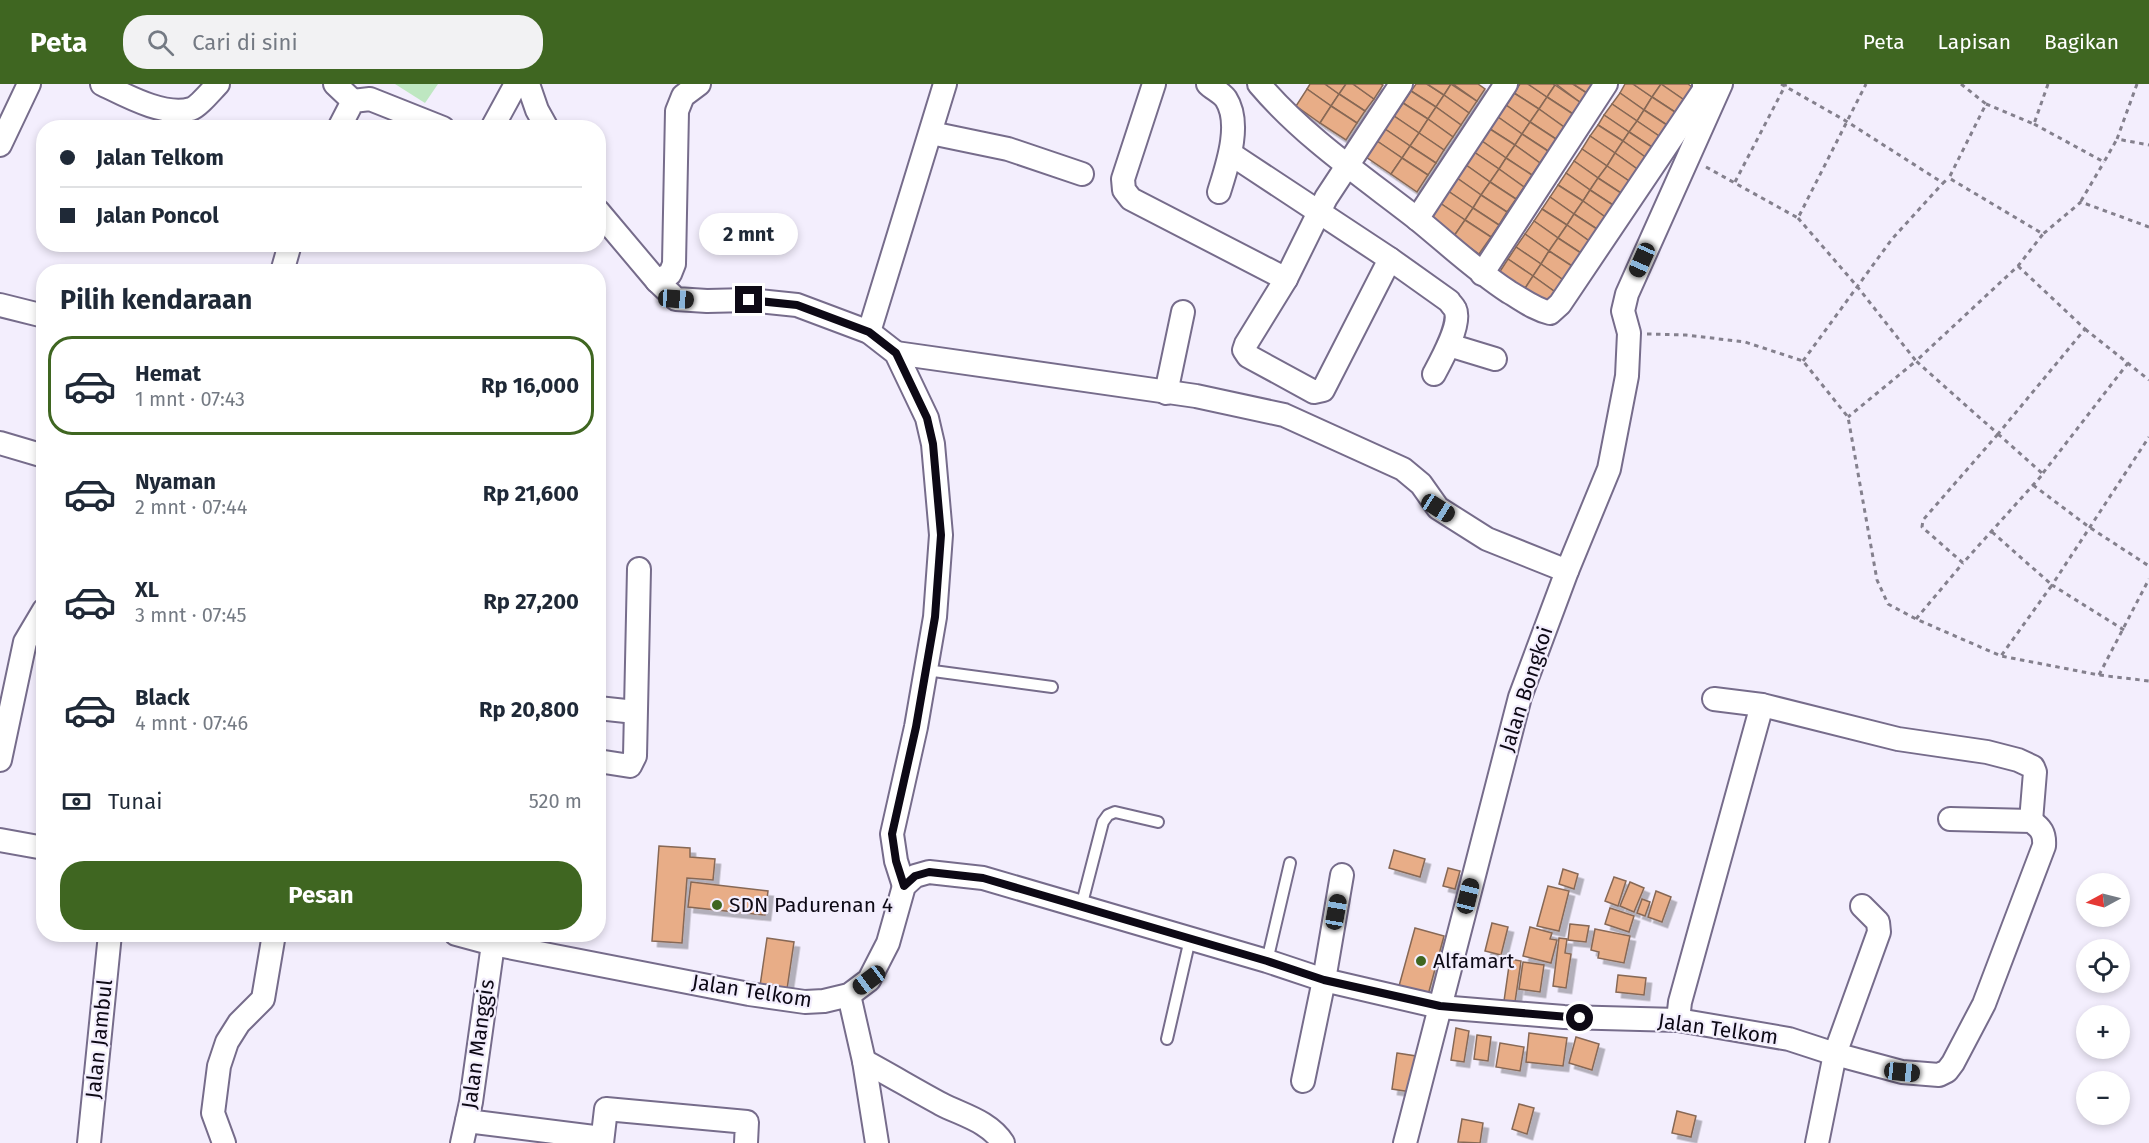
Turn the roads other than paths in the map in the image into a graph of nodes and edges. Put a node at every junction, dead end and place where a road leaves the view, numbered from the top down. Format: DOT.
graph roads {
  1 [pos="29,84"];
  2 [pos="102,84"];
  3 [pos="218,84"];
  4 [pos="334,84"];
  5 [pos="516,84"];
  6 [pos="528,84"];
  7 [pos="699,84"];
  8 [pos="945,84"];
  9 [pos="1154,84"];
  10 [pos="1208,84"];
  11 [pos="1401,84"];
  12 [pos="1506,84"];
  13 [pos="1605,84"];
  14 [pos="1704,84"];
  15 [pos="1721,84"];
  16 [pos="1270,89"];
  17 [pos="353,101"];
  18 [pos="343,120"];
  19 [pos="424,120"];
  20 [pos="496,120"];
  21 [pos="542,120"];
  22 [pos="931,133"];
  23 [pos="0,145"];
  24 [pos="1231,154"];
  25 [pos="1345,170"];
  26 [pos="1082,174"];
  27 [pos="1219,192"];
  28 [pos="1322,206"];
  29 [pos="1417,219"];
  30 [pos="606,220"];
  31 [pos="1390,259"];
  32 [pos="1482,274"];
  33 [pos="1286,279"];
  34 [pos="657,281"];
  35 [pos="0,305"];
  36 [pos="1183,312"];
  37 [pos="36,314"];
  38 [pos="869,332"];
  39 [pos="1449,345"];
  40 [pos="896,353"];
  41 [pos="1495,359"];
  42 [pos="1434,374"];
  43 [pos="1166,393"];
  44 [pos="0,442"];
  45 [pos="36,453"];
  46 [pos="639,569"];
  47 [pos="1567,572"];
  48 [pos="36,623"];
  49 [pos="926,670"];
  50 [pos="1052,687"];
  51 [pos="1713,699"];
  52 [pos="1761,705"];
  53 [pos="606,709"];
  54 [pos="635,712"];
  55 [pos="0,760"];
  56 [pos="606,762"];
  57 [pos="1950,819"];
  58 [pos="2031,821"];
  59 [pos="1158,822"];
  60 [pos="0,840"];
  61 [pos="36,847"];
  62 [pos="1290,863"];
  63 [pos="1342,875"];
  64 [pos="904,886"];
  65 [pos="1862,906"];
  66 [pos="1081,907"];
  67 [pos="1190,939"];
  68 [pos="109,942"];
  69 [pos="273,942"];
  70 [pos="494,942"];
  71 [pos="508,942"];
  72 [pos="1267,961"];
  73 [pos="1324,980"];
  74 [pos="849,995"];
  75 [pos="1440,1006"];
  76 [pos="1678,1020"];
  77 [pos="1167,1039"];
  78 [pos="1835,1054"];
  79 [pos="864,1061"];
  80 [pos="1303,1081"];
  81 [pos="464,1132"];
  82 [pos="602,1141"];
  83 [pos="89,1143"];
  84 [pos="224,1143"];
  85 [pos="746,1143"];
  86 [pos="877,1143"];
  87 [pos="1003,1143"];
  88 [pos="1406,1143"];
  89 [pos="1817,1143"];
  1 -- 23 [label="street"];
  2 -- 3 [label="street"];
  4 -- 17 [label="street"];
  5 -- 20 [label="street"];
  6 -- 21 [label="street"];
  7 -- 34 [label="street"];
  8 -- 22 [label="street"];
  9 -- 33 [label="street"];
  10 -- 24 [label="street"];
  11 -- 25 [label="street"];
  12 -- 29 [label="street"];
  13 -- 32 [label="street"];
  14 -- 32 [label="street"];
  15 -- 47 [label="street, Jalan Bongkoi"];
  16 -- 25 [label="street"];
  17 -- 18 [label="street"];
  17 -- 19 [label="street"];
  22 -- 26 [label="street"];
  22 -- 38 [label="street"];
  24 -- 27 [label="street"];
  24 -- 28 [label="street"];
  25 -- 28 [label="street"];
  25 -- 29 [label="street"];
  28 -- 31 [label="street"];
  28 -- 33 [label="street"];
  29 -- 32 [label="street"];
  30 -- 34 [label="street"];
  31 -- 33 [label="street"];
  31 -- 39 [label="street"];
  34 -- 38 [label="street"];
  35 -- 37 [label="street"];
  36 -- 43 [label="street"];
  38 -- 40 [label="street"];
  39 -- 41 [label="street"];
  39 -- 42 [label="street"];
  40 -- 43 [label="street"];
  40 -- 49 [label="street"];
  43 -- 47 [label="street"];
  44 -- 45 [label="street"];
  46 -- 54 [label="street"];
  47 -- 75 [label="street, Jalan Bongkoi"];
  48 -- 55 [label="street"];
  49 -- 50 [label="lane"];
  49 -- 64 [label="street"];
  51 -- 52 [label="street"];
  52 -- 58 [label="street"];
  52 -- 76 [label="street"];
  53 -- 54 [label="street"];
  54 -- 56 [label="street"];
  57 -- 58 [label="street"];
  58 -- 78 [label="street, Jalan Telkom"];
  59 -- 66 [label="lane"];
  60 -- 61 [label="street"];
  62 -- 72 [label="lane"];
  63 -- 73 [label="street"];
  64 -- 66 [label="street, Jalan Telkom"];
  64 -- 74 [label="street, Jalan Telkom"];
  65 -- 78 [label="street"];
  66 -- 67 [label="street, Jalan Telkom"];
  67 -- 72 [label="street, Jalan Telkom"];
  67 -- 77 [label="lane"];
  68 -- 83 [label="street, Jalan Jambul"];
  69 -- 84 [label="street"];
  70 -- 81 [label="street, Jalan Manggis"];
  71 -- 74 [label="street, Jalan Telkom"];
  72 -- 73 [label="street, Jalan Telkom"];
  73 -- 75 [label="street, Jalan Telkom"];
  73 -- 80 [label="street"];
  74 -- 79 [label="street"];
  75 -- 76 [label="street, Jalan Telkom"];
  75 -- 88 [label="street, Jalan Bongkoi"];
  76 -- 78 [label="street, Jalan Telkom"];
  78 -- 89 [label="street"];
  79 -- 86 [label="street"];
  79 -- 87 [label="street"];
  81 -- 82 [label="street"];
  82 -- 85 [label="street"];
}
